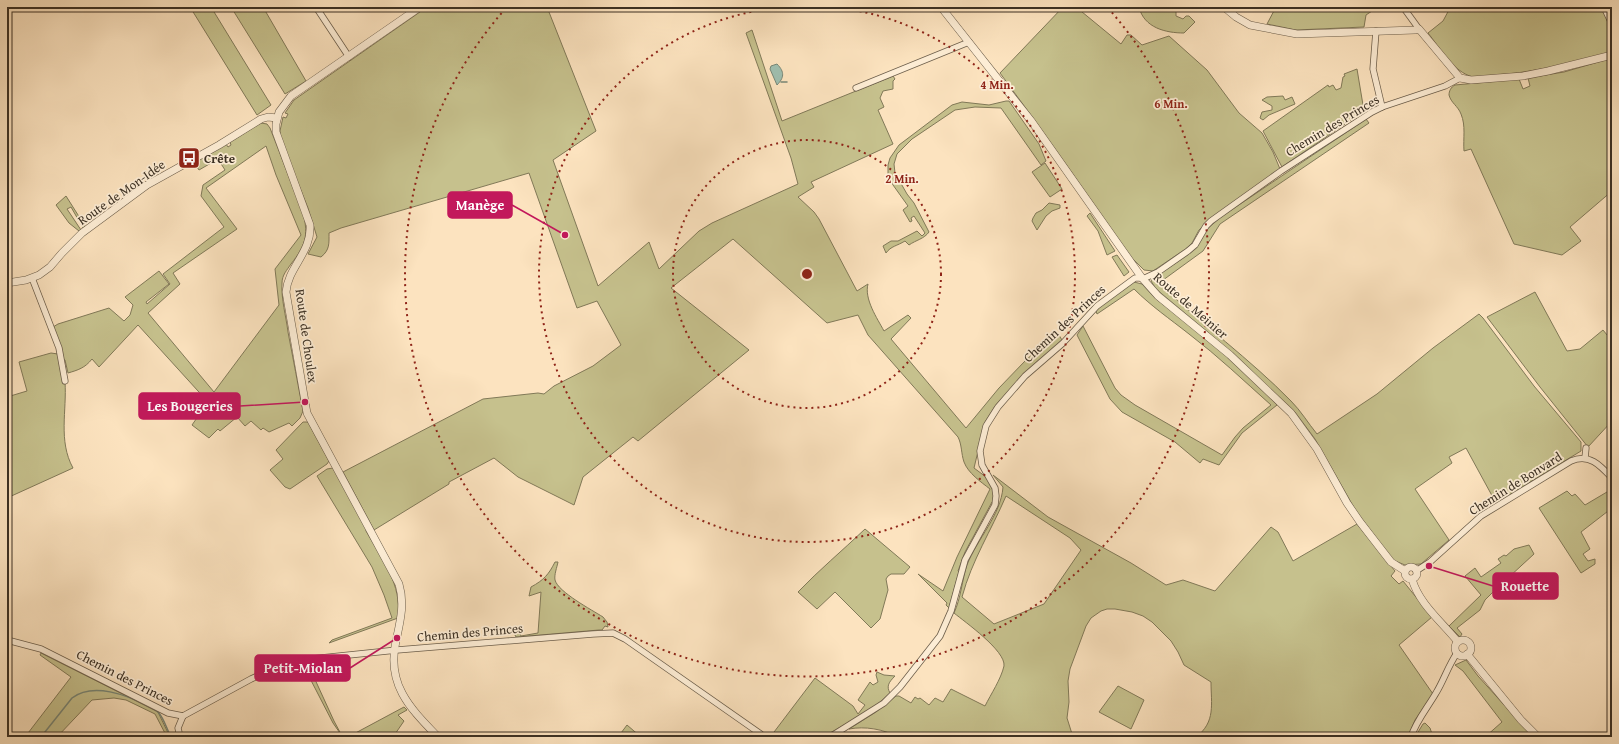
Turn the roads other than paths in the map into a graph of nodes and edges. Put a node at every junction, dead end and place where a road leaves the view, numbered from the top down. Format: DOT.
graph roads {
  1 [pos="316,7"];
  2 [pos="420,7"];
  3 [pos="941,7"];
  4 [pos="1224,7"];
  5 [pos="1403,7"];
  6 [pos="1604,7"];
  7 [pos="1612,24"];
  8 [pos="1419,29"];
  9 [pos="1376,31"];
  10 [pos="970,42"];
  11 [pos="1612,55"];
  12 [pos="349,57"];
  13 [pos="1460,78"];
  14 [pos="856,88"];
  15 [pos="1382,106"];
  16 [pos="277,118"];
  17 [pos="32,278"];
  18 [pos="1142,278"];
  19 [pos="7,283"];
  20 [pos="65,380"];
  21 [pos="1586,448"];
  22 [pos="1585,458"];
  23 [pos="1612,478"];
  24 [pos="1405,571"];
  25 [pos="1416,571"];
  26 [pos="1412,579"];
  27 [pos="7,640"];
  28 [pos="1458,642"];
  29 [pos="394,650"];
  30 [pos="1457,653"];
  31 [pos="1467,654"];
  32 [pos="183,716"];
  33 [pos="180,737"];
  34 [pos="438,737"];
  35 [pos="765,737"];
  36 [pos="830,737"];
  37 [pos="1411,737"];
  38 [pos="1538,737"];
  1 -- 12 [label="street"];
  2 -- 12 [label="street"];
  3 -- 10 [label="street, Route de Meinier"];
  4 -- 9 [label="street"];
  5 -- 8 [label="street"];
  6 -- 7 [label="street"];
  8 -- 9 [label="street"];
  8 -- 13 [label="street"];
  9 -- 15 [label="street"];
  10 -- 14 [label="street"];
  10 -- 18 [label="street, Route de Meinier"];
  11 -- 13 [label="street"];
  12 -- 16 [label="street"];
  13 -- 15 [label="street, Chemin des Princes"];
  15 -- 18 [label="street, Chemin des Princes"];
  16 -- 17 [label="street, Route de Mon-Idée"];
  16 -- 29 [label="street, Route de Choulex"];
  17 -- 19 [label="street, Route de Mon-Idée"];
  17 -- 20 [label="street"];
  18 -- 24 [label="street, Route de Meinier"];
  18 -- 36 [label="street, Chemin des Princes"];
  21 -- 22 [label="street"];
  22 -- 23 [label="street"];
  22 -- 25 [label="street, Chemin de Bonvard"];
  24 -- 25 [label="street"];
  24 -- 26 [label="street"];
  25 -- 26 [label="street"];
  26 -- 28 [label="street"];
  27 -- 32 [label="street, Chemin des Princes"];
  28 -- 30 [label="street"];
  28 -- 31 [label="street"];
  29 -- 32 [label="street, Chemin des Princes"];
  29 -- 34 [label="street, Route de Choulex"];
  29 -- 35 [label="street, Chemin des Princes"];
  30 -- 31 [label="street"];
  30 -- 37 [label="street"];
  31 -- 38 [label="street"];
  32 -- 33 [label="street"];
}
